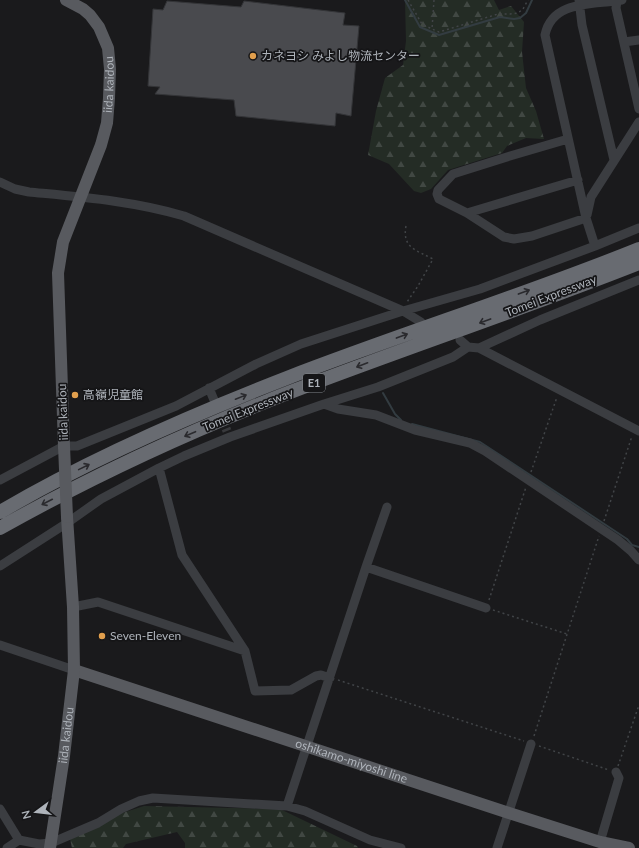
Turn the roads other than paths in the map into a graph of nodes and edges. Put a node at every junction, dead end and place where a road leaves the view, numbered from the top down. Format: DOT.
graph roads {
  1 [pos="66,0"];
  2 [pos="619,0"];
  3 [pos="579,2"];
  4 [pos="639,40"];
  5 [pos="624,42"];
  6 [pos="639,108"];
  7 [pos="639,122"];
  8 [pos="568,139"];
  9 [pos="614,160"];
  10 [pos="578,180"];
  11 [pos="0,182"];
  12 [pos="80,197"];
  13 [pos="467,213"];
  14 [pos="586,218"];
  15 [pos="639,228"];
  16 [pos="595,246"];
  17 [pos="639,249"];
  18 [pos="639,262"];
  19 [pos="639,280"];
  20 [pos="403,311"];
  21 [pos="422,322"];
  22 [pos="460,340"];
  23 [pos="468,347"];
  24 [pos="479,348"];
  25 [pos="209,388"];
  26 [pos="214,400"];
  27 [pos="324,404"];
  28 [pos="637,430"];
  29 [pos="64,446"];
  30 [pos="159,468"];
  31 [pos="0,480"];
  32 [pos="387,507"];
  33 [pos="0,512"];
  34 [pos="67,520"];
  35 [pos="0,528"];
  36 [pos="639,560"];
  37 [pos="0,566"];
  38 [pos="366,567"];
  39 [pos="72,607"];
  40 [pos="486,608"];
  41 [pos="0,645"];
  42 [pos="245,651"];
  43 [pos="74,670"];
  44 [pos="330,678"];
  45 [pos="531,744"];
  46 [pos="308,747"];
  47 [pos="616,772"];
  48 [pos="287,806"];
  49 [pos="0,809"];
  50 [pos="508,813"];
  51 [pos="19,840"];
  52 [pos="600,842"];
  53 [pos="50,846"];
  54 [pos="613,847"];
  55 [pos="7,848"];
  56 [pos="401,848"];
  57 [pos="498,848"];
  58 [pos="630,848"];
  1 -- 12 [label="main road, iida kaidou"];
  2 -- 3 [label="street"];
  2 -- 5 [label="street"];
  3 -- 8 [label="street"];
  3 -- 9 [label="street"];
  4 -- 5 [label="street"];
  5 -- 6 [label="street"];
  7 -- 9 [label="street"];
  8 -- 10 [label="street"];
  8 -- 13 [label="street"];
  9 -- 14 [label="street"];
  10 -- 13 [label="street"];
  10 -- 14 [label="street"];
  11 -- 12 [label="street"];
  12 -- 20 [label="street"];
  12 -- 29 [label="main road, iida kaidou"];
  13 -- 14 [label="street"];
  14 -- 16 [label="street"];
  15 -- 16 [label="street"];
  16 -- 20 [label="street"];
  33 -- 17 [label="highway, Tomei Expressway / E1, one-way"];
  18 -- 35 [label="highway, Tomei Expressway / E1, one-way"];
  19 -- 24 [label="street"];
  20 -- 21 [label="street"];
  20 -- 25 [label="street"];
  22 -- 23 [label="street"];
  23 -- 24 [label="street"];
  23 -- 27 [label="street"];
  24 -- 28 [label="street"];
  25 -- 26 [label="street"];
  25 -- 29 [label="street"];
  27 -- 30 [label="street"];
  27 -- 36 [label="street"];
  29 -- 31 [label="street"];
  29 -- 34 [label="main road, iida kaidou, bridge"];
  30 -- 34 [label="street"];
  30 -- 42 [label="street"];
  32 -- 38 [label="street"];
  34 -- 37 [label="street"];
  34 -- 39 [label="main road, iida kaidou"];
  38 -- 40 [label="street"];
  38 -- 44 [label="street"];
  39 -- 42 [label="street"];
  39 -- 43 [label="main road, iida kaidou"];
  41 -- 43 [label="street"];
  42 -- 44 [label="street"];
  43 -- 46 [label="main road, oshikamo-miyoshi line"];
  43 -- 53 [label="main road, iida kaidou"];
  44 -- 46 [label="street"];
  45 -- 50 [label="street"];
  46 -- 48 [label="street"];
  46 -- 50 [label="main road, oshikamo-miyoshi line"];
  47 -- 52 [label="street"];
  48 -- 53 [label="street"];
  48 -- 56 [label="street"];
  49 -- 51 [label="street"];
  50 -- 52 [label="main road, oshikamo-miyoshi line"];
  50 -- 57 [label="street"];
  51 -- 53 [label="street"];
  51 -- 55 [label="street"];
  52 -- 54 [label="main road, oshikamo-miyoshi line"];
  54 -- 58 [label="main road, oshikamo-miyoshi line"];
}
